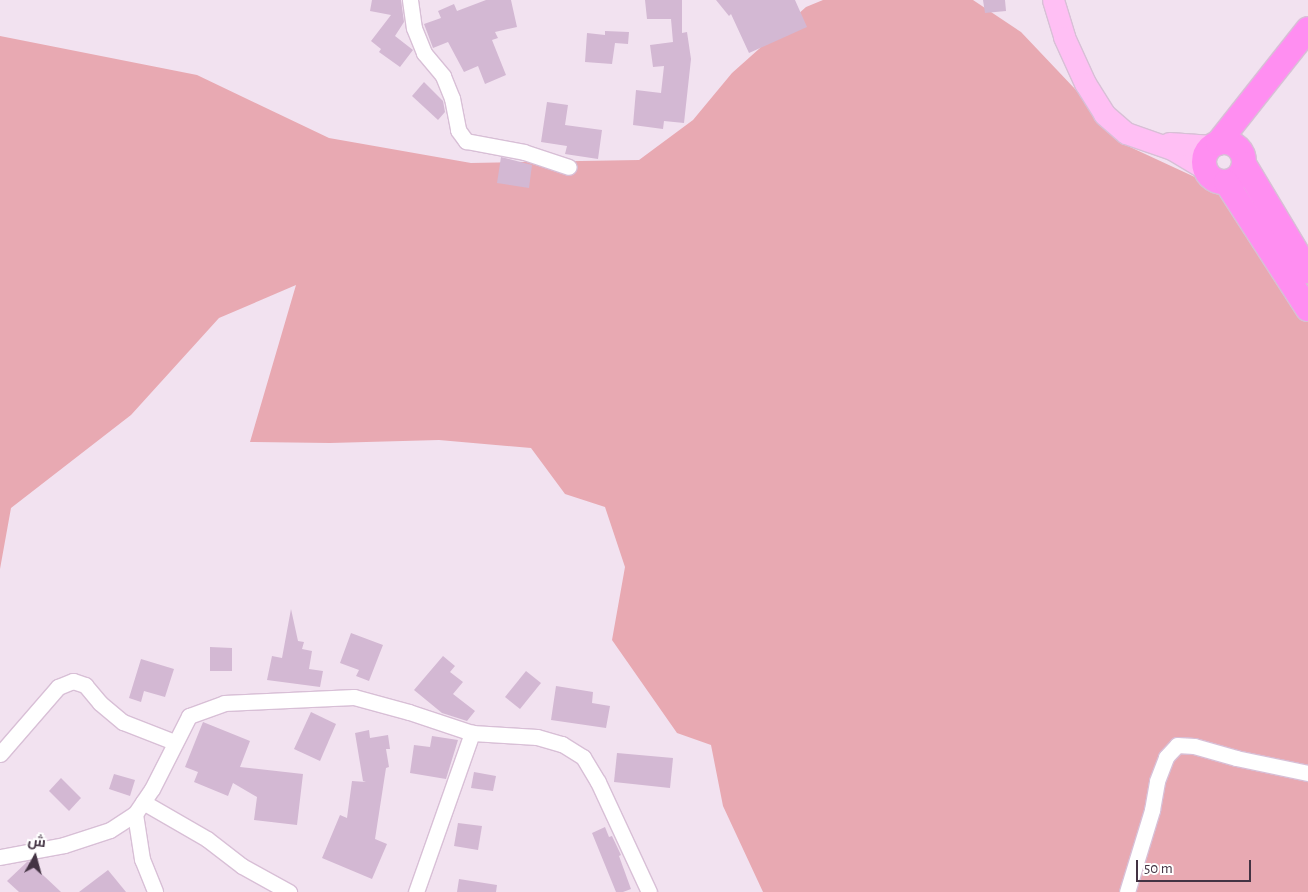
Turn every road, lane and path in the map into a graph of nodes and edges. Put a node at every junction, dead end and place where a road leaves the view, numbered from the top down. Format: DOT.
graph roads {
  1 [pos="410,0"];
  2 [pos="1053,0"];
  3 [pos="1308,29"];
  4 [pos="1252,102"];
  5 [pos="1154,141"];
  6 [pos="1215,144"];
  7 [pos="1243,158"];
  8 [pos="569,167"];
  9 [pos="1205,169"];
  10 [pos="1226,182"];
  11 [pos="1308,271"];
  12 [pos="1308,309"];
  13 [pos="472,733"];
  14 [pos="174,742"];
  15 [pos="0,754"];
  16 [pos="1308,773"];
  17 [pos="139,808"];
  18 [pos="0,857"];
  19 [pos="155,892"];
  20 [pos="289,892"];
  21 [pos="416,892"];
  22 [pos="649,892"];
  23 [pos="1127,892"];
  1 -- 8 [label="street"];
  2 -- 5 [label="main road"];
  3 -- 4 [label="main road"];
  4 -- 6 [label="main road"];
  4 -- 7 [label="main road"];
  5 -- 6 [label="main road"];
  5 -- 9 [label="main road"];
  6 -- 7 [label="main road"];
  6 -- 9 [label="main road"];
  7 -- 10 [label="main road"];
  7 -- 11 [label="main road"];
  9 -- 10 [label="main road"];
  10 -- 12 [label="main road"];
  13 -- 14 [label="street"];
  13 -- 21 [label="street"];
  13 -- 22 [label="street"];
  14 -- 15 [label="street"];
  14 -- 17 [label="street"];
  16 -- 23 [label="street"];
  17 -- 18 [label="street"];
  17 -- 19 [label="street"];
  17 -- 20 [label="street"];
}
